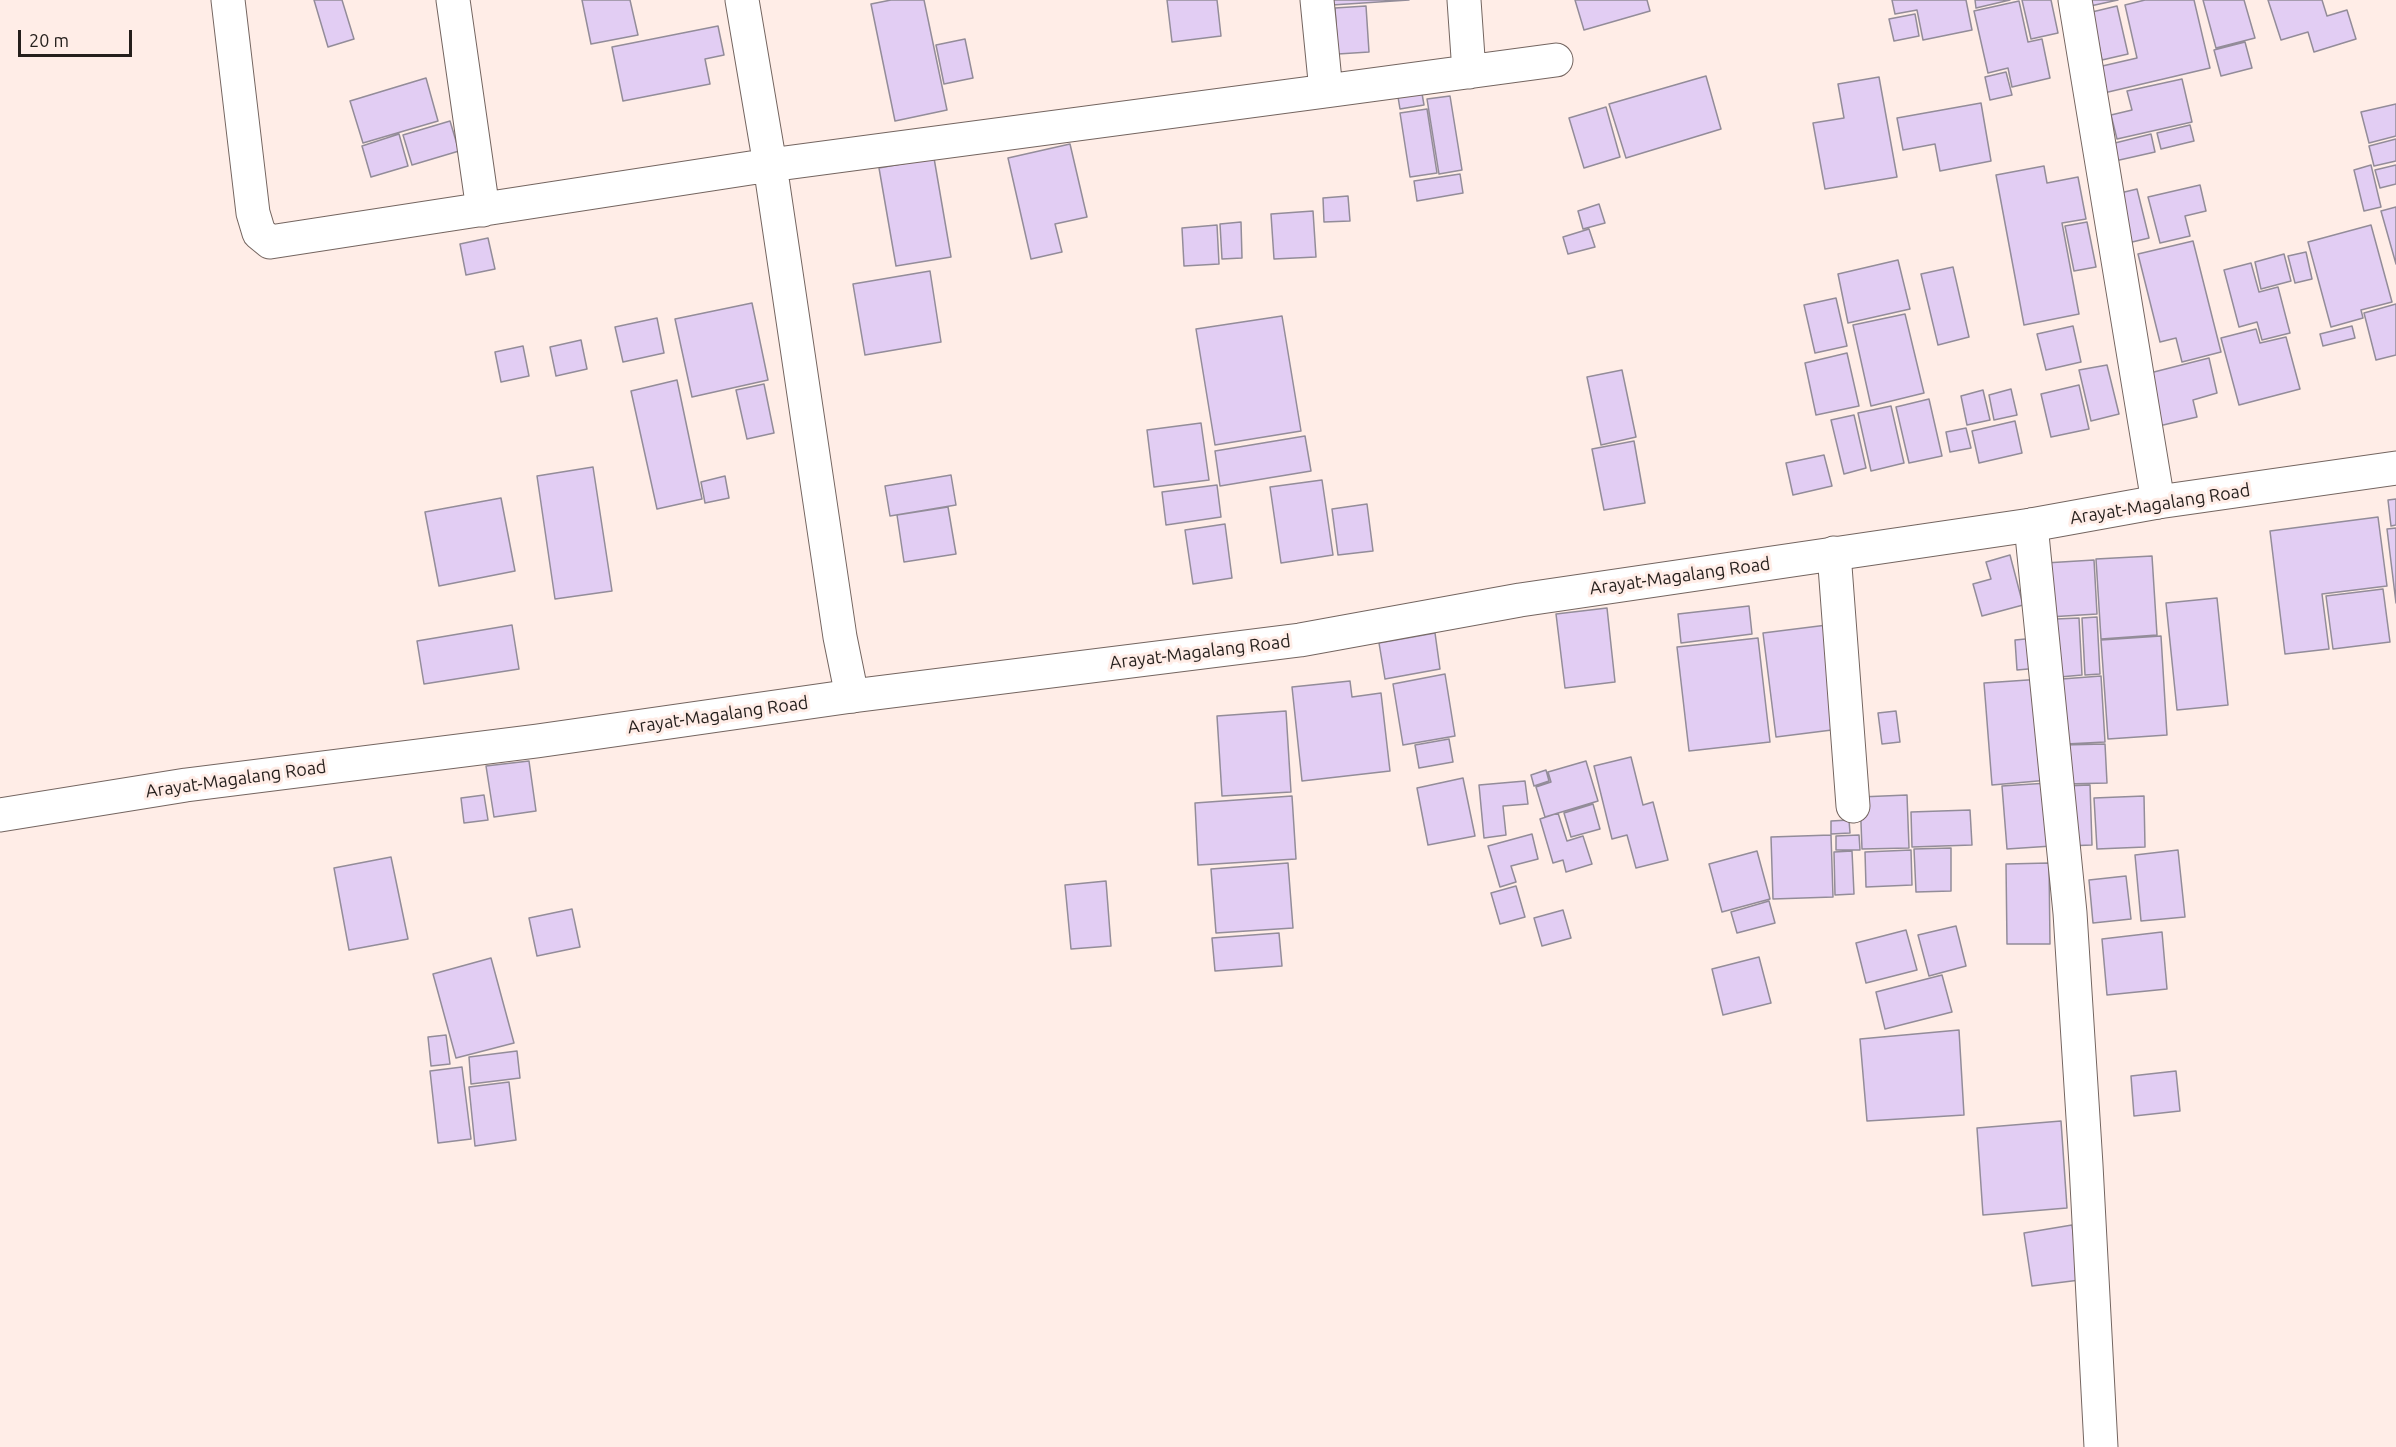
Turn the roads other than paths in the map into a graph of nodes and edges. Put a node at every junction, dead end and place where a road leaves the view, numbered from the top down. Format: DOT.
graph roads {
  1 [pos="228,0"];
  2 [pos="453,0"];
  3 [pos="742,0"];
  4 [pos="1317,0"];
  5 [pos="1464,0"];
  6 [pos="2075,0"];
  7 [pos="1556,60"];
  8 [pos="1469,72"];
  9 [pos="1326,92"];
  10 [pos="770,165"];
  11 [pos="483,210"];
  12 [pos="2396,468"];
  13 [pos="2158,502"];
  14 [pos="2031,525"];
  15 [pos="1834,553"];
  16 [pos="852,696"];
  17 [pos="1853,806"];
  18 [pos="0,815"];
  19 [pos="2101,1447"];
  1 -- 11 [label="street"];
  2 -- 11 [label="street"];
  3 -- 10 [label="street"];
  4 -- 9 [label="street"];
  5 -- 8 [label="street"];
  6 -- 13 [label="street"];
  7 -- 8 [label="street"];
  8 -- 9 [label="street"];
  9 -- 10 [label="street"];
  10 -- 11 [label="street"];
  10 -- 16 [label="street"];
  12 -- 13 [label="street, Arayat-Magalang Road"];
  13 -- 14 [label="street, Arayat-Magalang Road"];
  14 -- 15 [label="street, Arayat-Magalang Road"];
  14 -- 19 [label="street"];
  15 -- 16 [label="street, Arayat-Magalang Road"];
  15 -- 17 [label="street"];
  16 -- 18 [label="street, Arayat-Magalang Road"];
}
